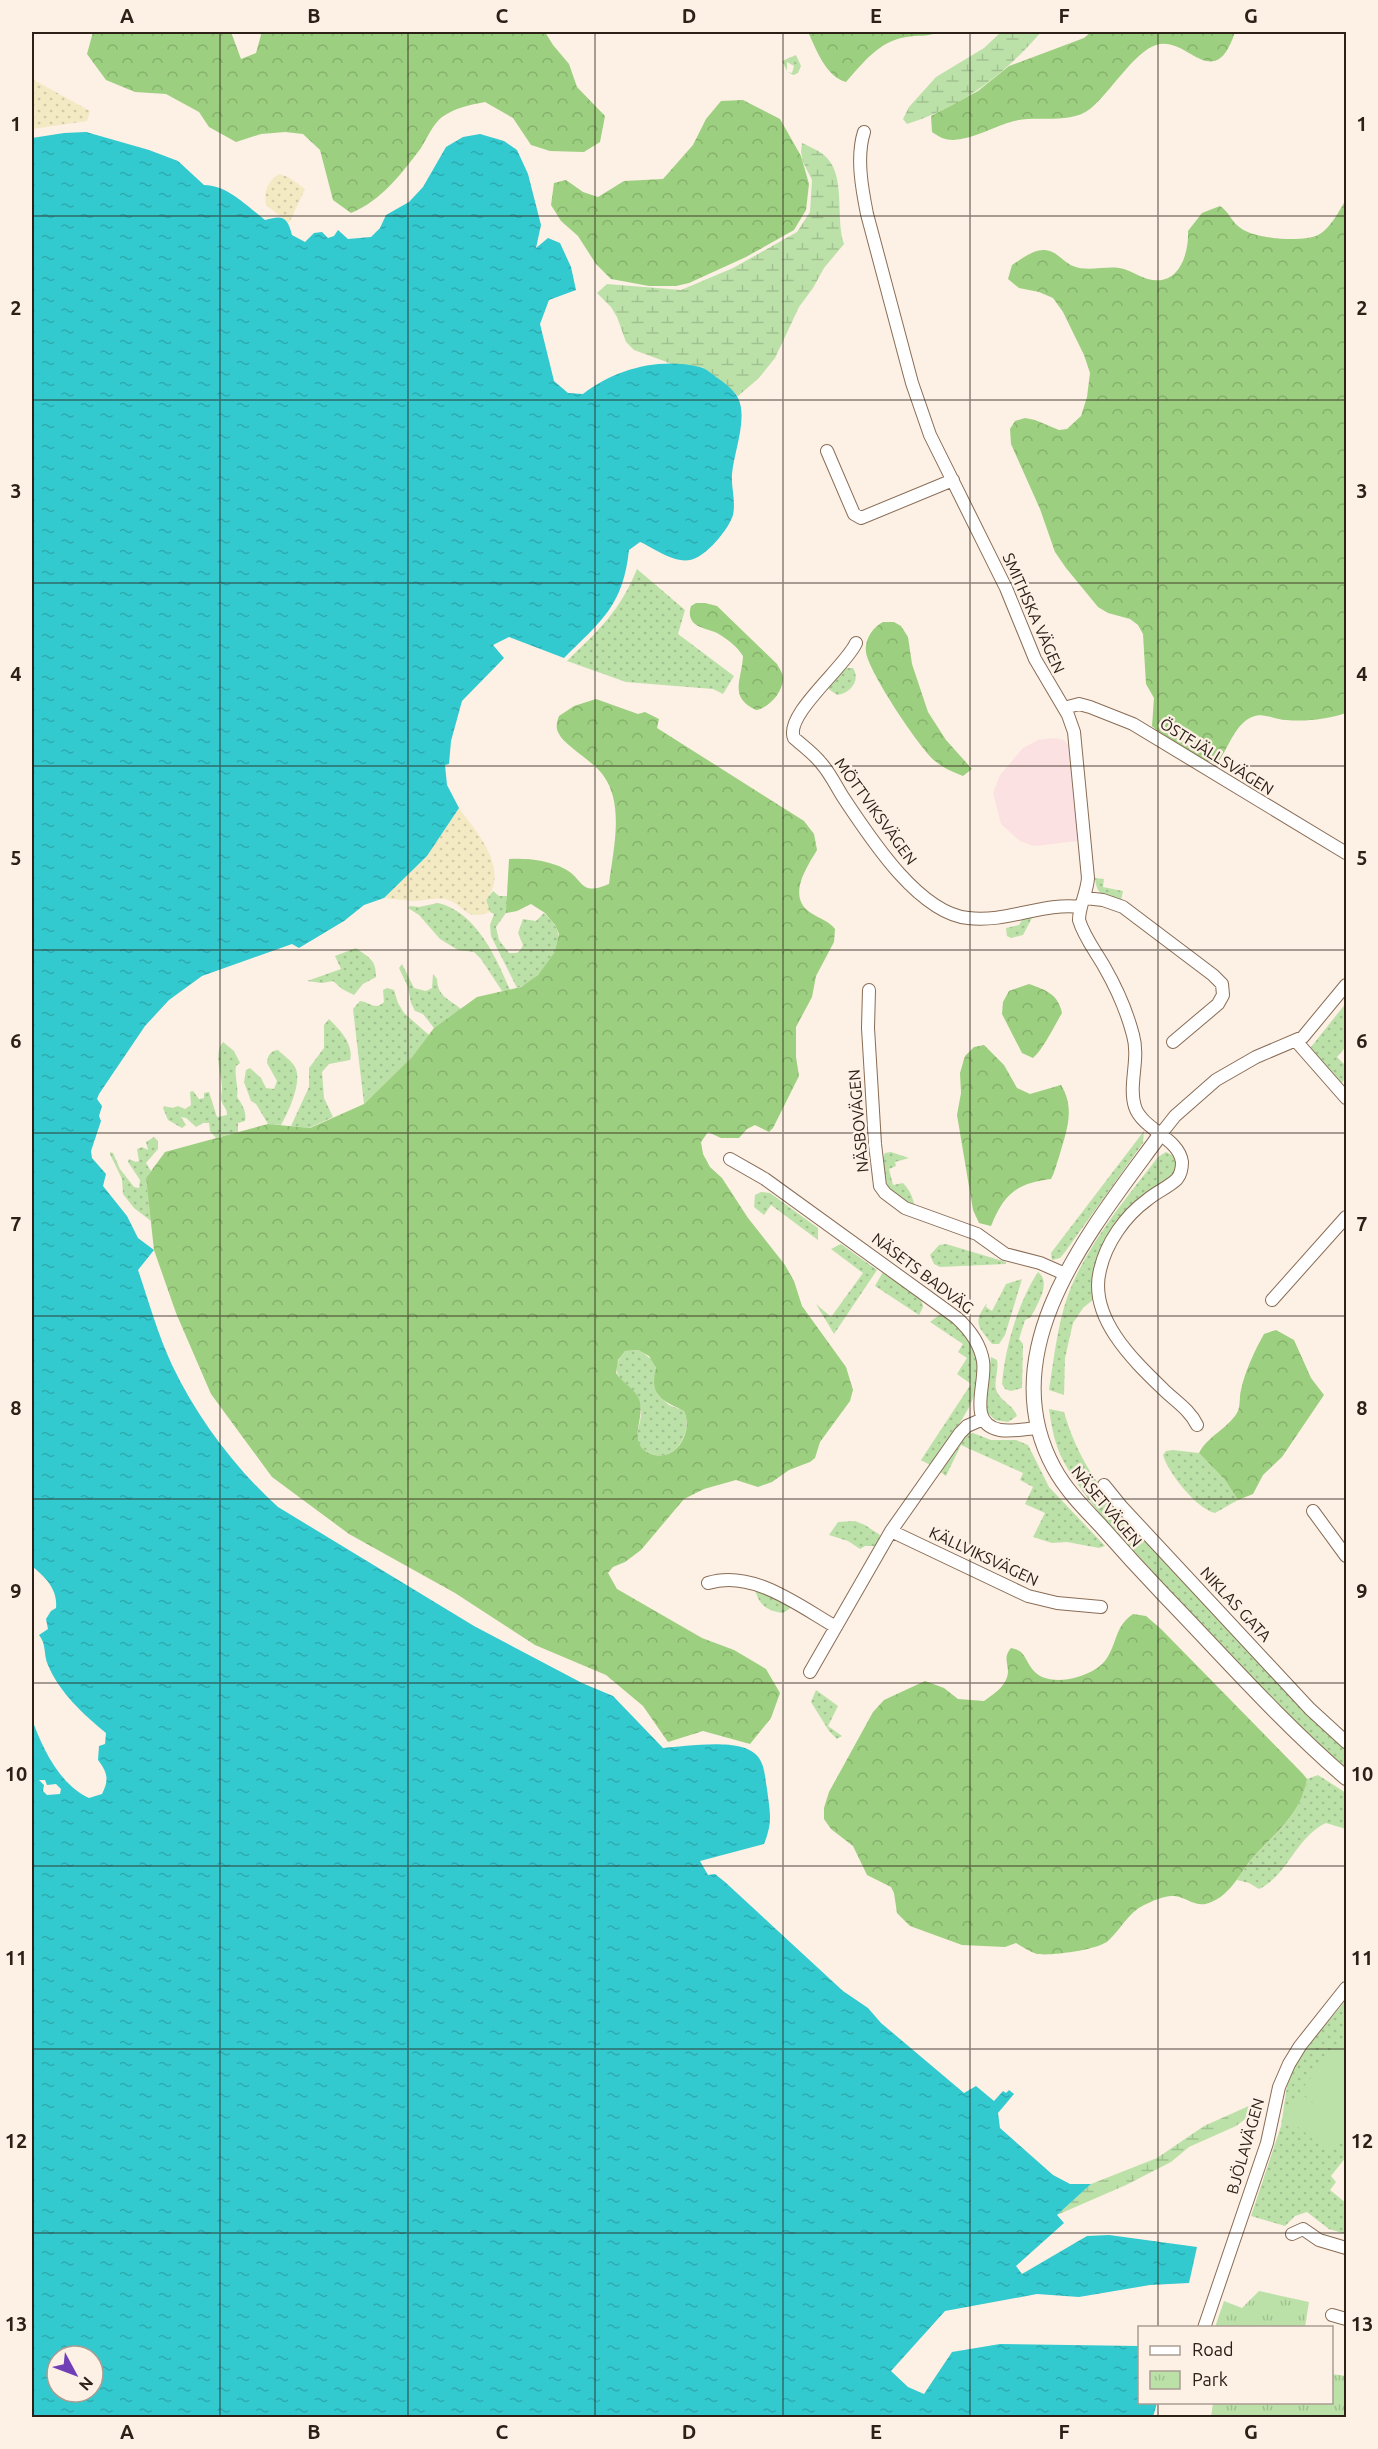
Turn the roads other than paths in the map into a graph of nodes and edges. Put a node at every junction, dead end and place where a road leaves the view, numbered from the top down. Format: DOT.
graph roads {
  1 [pos="864,132"];
  2 [pos="827,451"];
  3 [pos="953,480"];
  4 [pos="856,643"];
  5 [pos="1064,708"];
  6 [pos="1347,853"];
  7 [pos="1083,903"];
  8 [pos="1347,985"];
  9 [pos="869,990"];
  10 [pos="1296,1041"];
  11 [pos="1173,1042"];
  12 [pos="1347,1098"];
  13 [pos="1160,1135"];
  14 [pos="730,1159"];
  15 [pos="1347,1217"];
  16 [pos="1065,1274"];
  17 [pos="1272,1300"];
  18 [pos="983,1419"];
  19 [pos="1197,1425"];
  20 [pos="1037,1428"];
  21 [pos="1104,1485"];
  22 [pos="1313,1511"];
  23 [pos="891,1531"];
  24 [pos="1347,1556"];
  25 [pos="708,1583"];
  26 [pos="1101,1607"];
  27 [pos="836,1627"];
  28 [pos="810,1672"];
  29 [pos="1347,1742"];
  30 [pos="1347,1778"];
  31 [pos="1347,1988"];
  32 [pos="1292,2234"];
  33 [pos="1347,2248"];
  34 [pos="1332,2315"];
  35 [pos="1347,2319"];
  36 [pos="1205,2326"];
  1 -- 3 [label="street, SMITHSKA VÄGEN"];
  2 -- 3 [label="street"];
  3 -- 5 [label="street, SMITHSKA VÄGEN"];
  4 -- 7 [label="street, MÖTTVIKSVÄGEN"];
  5 -- 6 [label="street, ÖSTFJÄLLSVÄGEN"];
  5 -- 7 [label="street, SMITHSKA VÄGEN"];
  7 -- 11 [label="street"];
  7 -- 13 [label="street, SMITHSKA VÄGEN"];
  8 -- 10 [label="street"];
  9 -- 16 [label="street, NÄSBOVÄGEN"];
  10 -- 12 [label="street"];
  10 -- 13 [label="street"];
  13 -- 16 [label="street, NÄSETVÄGEN"];
  13 -- 19 [label="street, SMITHSKA VÄGEN"];
  14 -- 18 [label="street, NÄSETS BADVÄG"];
  15 -- 17 [label="street"];
  16 -- 20 [label="street, NÄSETVÄGEN"];
  18 -- 20 [label="street"];
  18 -- 23 [label="street"];
  20 -- 30 [label="street, NÄSETVÄGEN"];
  21 -- 29 [label="street, NIKLAS GATA"];
  22 -- 24 [label="street"];
  23 -- 26 [label="street, KÄLLVIKSVÄGEN"];
  23 -- 27 [label="street"];
  25 -- 27 [label="street"];
  27 -- 28 [label="street"];
  31 -- 36 [label="street, BJÖLAVÄGEN"];
  32 -- 33 [label="street"];
  34 -- 35 [label="street"];
}
